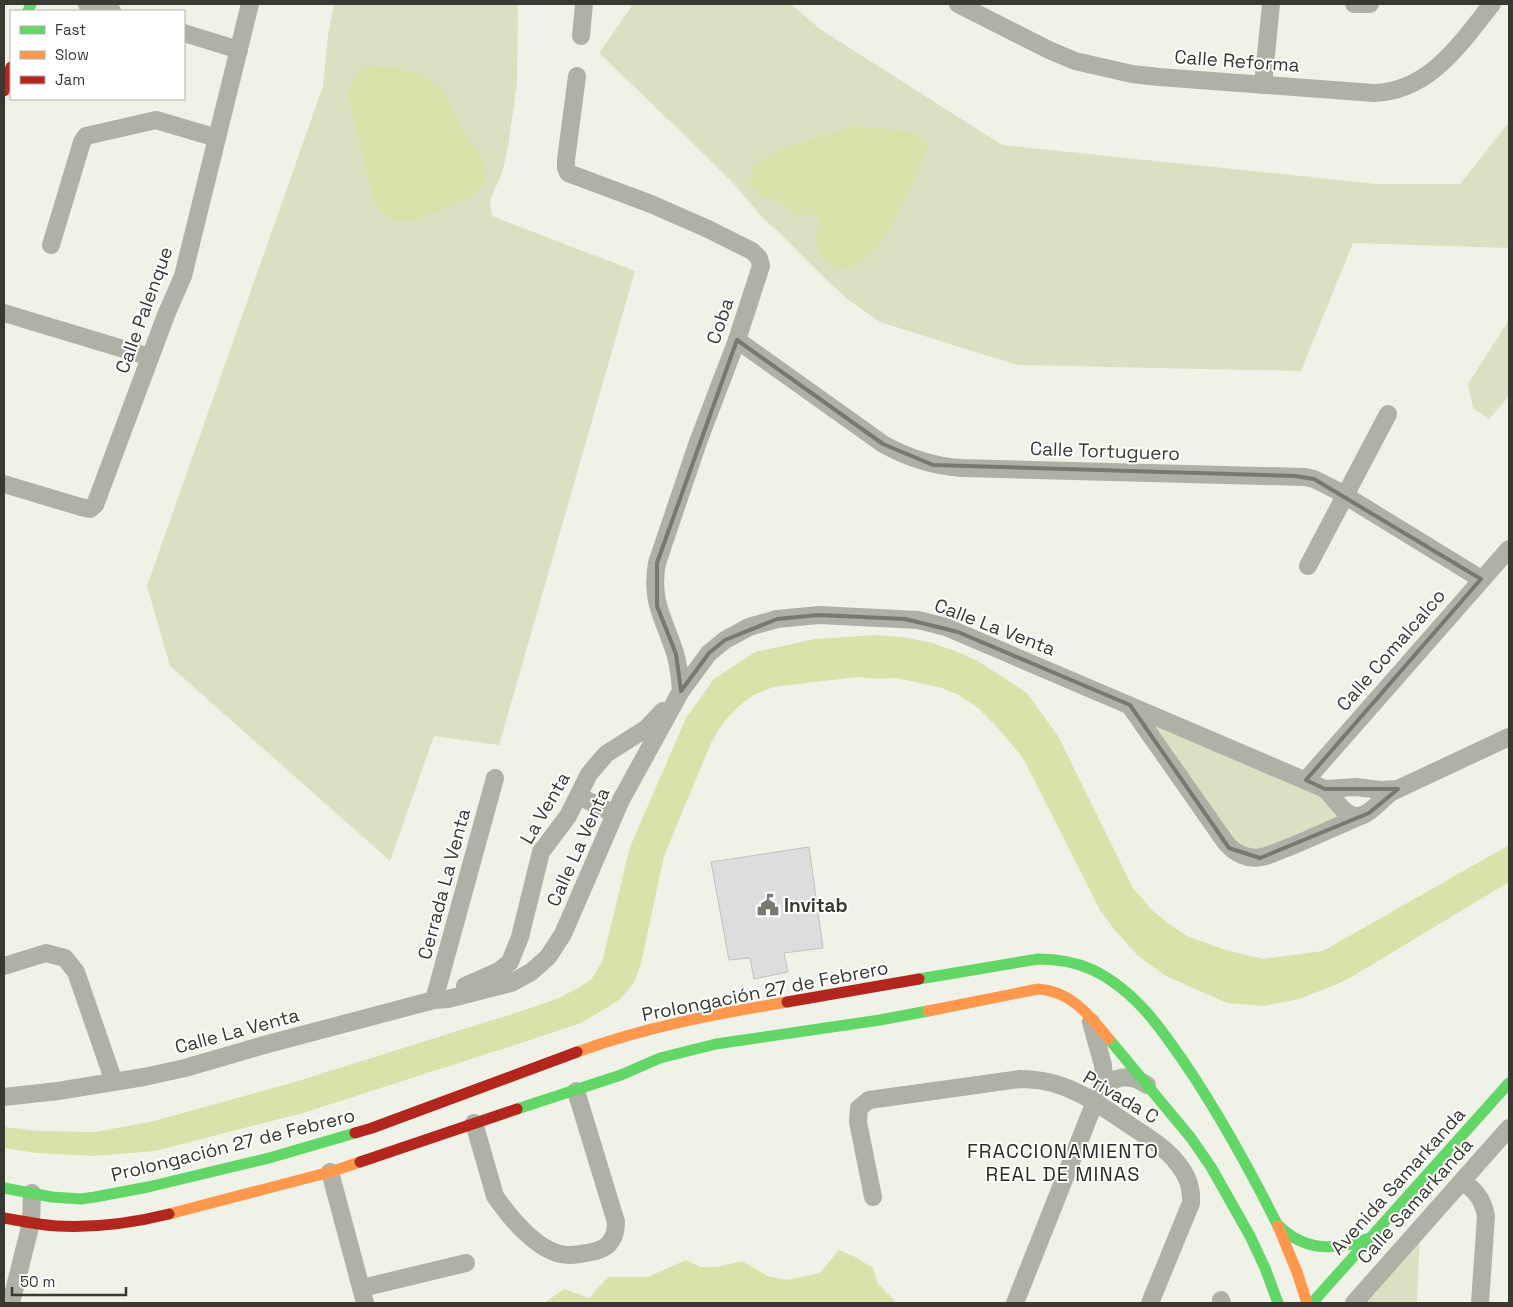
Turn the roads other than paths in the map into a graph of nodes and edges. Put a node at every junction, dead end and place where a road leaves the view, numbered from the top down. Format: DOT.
graph roads {
  1 [pos="87,4"];
  2 [pos="250,4"];
  3 [pos="584,4"];
  4 [pos="958,4"];
  5 [pos="1271,4"];
  6 [pos="1354,4"];
  7 [pos="1370,4"];
  8 [pos="1492,4"];
  9 [pos="108,10"];
  10 [pos="185,33"];
  11 [pos="581,36"];
  12 [pos="239,50"];
  13 [pos="10,70"];
  14 [pos="577,76"];
  15 [pos="1263,85"];
  16 [pos="4,91"];
  17 [pos="217,138"];
  18 [pos="51,245"];
  19 [pos="4,312"];
  20 [pos="737,340"];
  21 [pos="150,357"];
  22 [pos="1388,414"];
  23 [pos="4,484"];
  24 [pos="1345,496"];
  25 [pos="1509,549"];
  26 [pos="1308,566"];
  27 [pos="1481,579"];
  28 [pos="681,691"];
  29 [pos="1130,706"];
  30 [pos="1509,737"];
  31 [pos="496,778"];
  32 [pos="1306,780"];
  33 [pos="1325,789"];
  34 [pos="1398,789"];
  35 [pos="579,796"];
  36 [pos="614,814"];
  37 [pos="1362,815"];
  38 [pos="4,966"];
  39 [pos="434,1000"];
  40 [pos="1088,1014"];
  41 [pos="656,1044"];
  42 [pos="114,1082"];
  43 [pos="1509,1083"];
  44 [pos="1149,1086"];
  45 [pos="576,1091"];
  46 [pos="4,1097"];
  47 [pos="1098,1097"];
  48 [pos="474,1123"];
  49 [pos="1509,1128"];
  50 [pos="330,1172"];
  51 [pos="1462,1181"];
  52 [pos="4,1188"];
  53 [pos="32,1193"];
  54 [pos="873,1197"];
  55 [pos="4,1218"];
  56 [pos="31,1223"];
  57 [pos="1276,1223"];
  58 [pos="1250,1236"];
  59 [pos="1370,1238"];
  60 [pos="466,1263"];
  61 [pos="363,1296"];
  62 [pos="11,1303"];
  63 [pos="1015,1303"];
  64 [pos="1150,1303"];
  65 [pos="1267,1303"];
  66 [pos="1278,1303"];
  67 [pos="1307,1303"];
  68 [pos="1312,1303"];
  69 [pos="1354,1303"];
  70 [pos="1480,1303"];
  1 -- 9 [label="street"];
  2 -- 12 [label="street, Calle Palenque"];
  3 -- 11 [label="street"];
  4 -- 15 [label="street, Calle Reforma"];
  5 -- 15 [label="street"];
  6 -- 7 [label="street"];
  8 -- 15 [label="street, Calle Reforma"];
  10 -- 12 [label="street"];
  12 -- 17 [label="street, Calle Palenque"];
  13 -- 16 [label="street"];
  14 -- 20 [label="street, Coba"];
  17 -- 18 [label="street"];
  17 -- 21 [label="street, Calle Palenque"];
  19 -- 21 [label="street"];
  20 -- 24 [label="street, Calle Tortuguero"];
  20 -- 28 [label="street, Coba"];
  21 -- 23 [label="street, Calle Palenque"];
  22 -- 24 [label="street"];
  24 -- 26 [label="street"];
  24 -- 27 [label="street, Calle Tortuguero"];
  25 -- 27 [label="street, Calle Comalcalco"];
  27 -- 32 [label="street, Calle Comalcalco"];
  28 -- 29 [label="street, Calle La Venta"];
  28 -- 35 [label="street, La Venta"];
  28 -- 36 [label="street, Calle La Venta"];
  29 -- 32 [label="street, Calle La Venta"];
  29 -- 37 [label="street, Calle La Venta"];
  30 -- 34 [label="street, Calle La Venta"];
  31 -- 39 [label="street, Cerrada La Venta"];
  32 -- 33 [label="street, Calle La Venta"];
  33 -- 34 [label="street, Calle La Venta"];
  33 -- 37 [label="street, Calle La Venta"];
  34 -- 37 [label="street, Calle La Venta"];
  35 -- 36 [label="street"];
  35 -- 39 [label="street, La Venta"];
  36 -- 39 [label="street, Calle La Venta"];
  38 -- 42 [label="street"];
  39 -- 42 [label="street, Calle La Venta"];
  40 -- 41 [label="street, Prolongación 27 de Febrero"];
  40 -- 44 [label="street, Prolongación 27 de Febrero"];
  40 -- 47 [label="street"];
  41 -- 45 [label="street, Prolongación 27 de Febrero"];
  41 -- 53 [label="street, Prolongación 27 de Febrero"];
  41 -- 57 [label="street, Prolongación 27 de Febrero"];
  42 -- 46 [label="street, Calle La Venta"];
  43 -- 59 [label="street, Avenida Samarkanda"];
  44 -- 47 [label="street"];
  44 -- 58 [label="street, Prolongación 27 de Febrero"];
  45 -- 48 [label="street, Prolongación 27 de Febrero"];
  45 -- 48 [label="street"];
  47 -- 54 [label="street, Privada C"];
  47 -- 63 [label="street"];
  47 -- 64 [label="street, Privada C"];
  48 -- 50 [label="street, Prolongación 27 de Febrero"];
  49 -- 51 [label="street, Calle Samarkanda"];
  50 -- 56 [label="street, Prolongación 27 de Febrero"];
  50 -- 61 [label="street"];
  51 -- 69 [label="street, Calle Samarkanda"];
  51 -- 70 [label="street"];
  52 -- 53 [label="street, Prolongación 27 de Febrero"];
  53 -- 56 [label="street"];
  55 -- 56 [label="street, Prolongación 27 de Febrero"];
  56 -- 62 [label="street"];
  57 -- 59 [label="street"];
  57 -- 67 [label="street, Prolongación 27 de Febrero"];
  58 -- 65 [label="street"];
  58 -- 66 [label="street, Prolongación 27 de Febrero"];
  59 -- 68 [label="street, Avenida Samarkanda"];
  60 -- 61 [label="street"];
}
